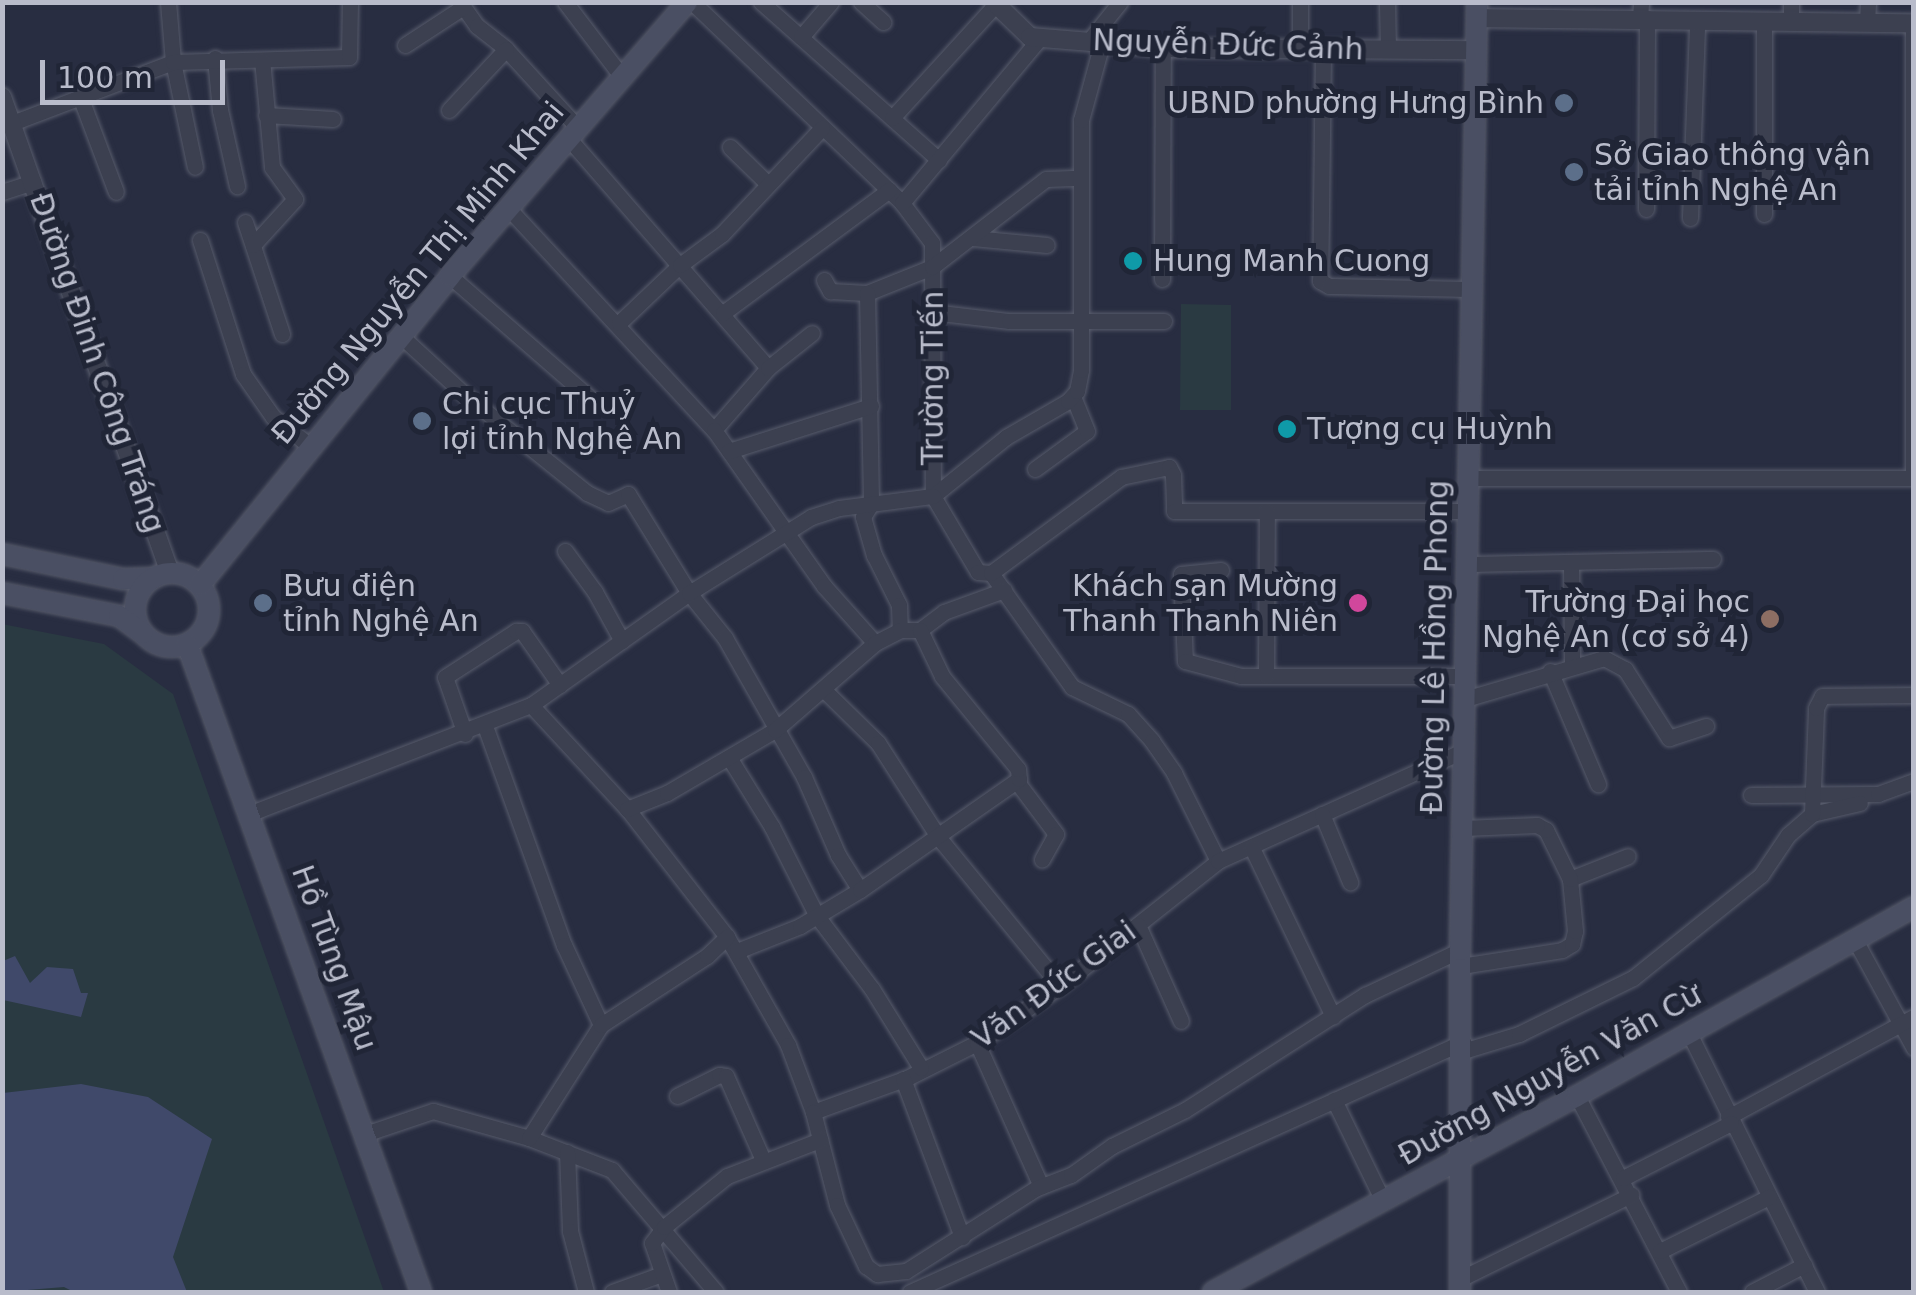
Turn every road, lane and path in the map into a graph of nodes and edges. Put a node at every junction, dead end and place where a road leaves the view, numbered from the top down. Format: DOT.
graph roads {
  1 [pos="168,2"];
  2 [pos="350,2"];
  3 [pos="566,2"];
  4 [pos="690,2"];
  5 [pos="762,2"];
  6 [pos="830,2"];
  7 [pos="861,2"];
  8 [pos="1120,2"];
  9 [pos="1300,2"];
  10 [pos="1388,2"];
  11 [pos="1722,2"];
  12 [pos="1868,2"];
  13 [pos="461,4"];
  14 [pos="995,4"];
  15 [pos="1477,10"];
  16 [pos="1791,11"];
  17 [pos="1643,13"];
  18 [pos="883,22"];
  19 [pos="1764,22"];
  20 [pos="1867,22"];
  21 [pos="1696,23"];
  22 [pos="1913,23"];
  23 [pos="1722,24"];
  24 [pos="800,36"];
  25 [pos="1040,38"];
  26 [pos="1095,42"];
  27 [pos="405,45"];
  28 [pos="506,48"];
  29 [pos="1163,48"];
  30 [pos="1300,48"];
  31 [pos="1323,48"];
  32 [pos="1388,49"];
  33 [pos="1476,50"];
  34 [pos="216,58"];
  35 [pos="262,60"];
  36 [pos="174,62"];
  37 [pos="623,78"];
  38 [pos="2,97"];
  39 [pos="81,99"];
  40 [pos="450,110"];
  41 [pos="266,115"];
  42 [pos="892,118"];
  43 [pos="333,119"];
  44 [pos="12,123"];
  45 [pos="822,128"];
  46 [pos="574,135"];
  47 [pos="730,147"];
  48 [pos="939,160"];
  49 [pos="194,167"];
  50 [pos="1080,178"];
  51 [pos="33,182"];
  52 [pos="767,183"];
  53 [pos="237,186"];
  54 [pos="889,190"];
  55 [pos="2,192"];
  56 [pos="116,192"];
  57 [pos="902,202"];
  58 [pos="1646,209"];
  59 [pos="510,210"];
  60 [pos="1764,214"];
  61 [pos="1690,218"];
  62 [pos="245,222"];
  63 [pos="1913,228"];
  64 [pos="973,238"];
  65 [pos="200,240"];
  66 [pos="253,245"];
  67 [pos="1047,245"];
  68 [pos="680,265"];
  69 [pos="932,268"];
  70 [pos="450,276"];
  71 [pos="1162,279"];
  72 [pos="824,280"];
  73 [pos="1471,290"];
  74 [pos="866,293"];
  75 [pos="932,312"];
  76 [pos="723,313"];
  77 [pos="1081,321"];
  78 [pos="1164,321"];
  79 [pos="619,323"];
  80 [pos="812,333"];
  81 [pos="282,334"];
  82 [pos="401,336"];
  83 [pos="1913,344"];
  84 [pos="768,368"];
  85 [pos="1073,397"];
  86 [pos="599,406"];
  87 [pos="871,406"];
  88 [pos="714,430"];
  89 [pos="310,446"];
  90 [pos="729,451"];
  91 [pos="1035,469"];
  92 [pos="1466,478"];
  93 [pos="1913,478"];
  94 [pos="934,496"];
  95 [pos="871,504"];
  96 [pos="1267,511"];
  97 [pos="1466,511"];
  98 [pos="786,529"];
  99 [pos="565,551"];
  100 [pos="2,554"];
  101 [pos="28,559"];
  102 [pos="1713,559"];
  103 [pos="1571,562"];
  104 [pos="1466,564"];
  105 [pos="1221,570"];
  106 [pos="991,573"];
  107 [pos="162,575"];
  108 [pos="200,585"];
  109 [pos="1004,590"];
  110 [pos="12,594"];
  111 [pos="689,594"];
  112 [pos="900,630"];
  113 [pos="920,630"];
  114 [pos="146,636"];
  115 [pos="622,641"];
  116 [pos="876,643"];
  117 [pos="187,644"];
  118 [pos="1572,665"];
  119 [pos="1550,671"];
  120 [pos="1266,676"];
  121 [pos="1465,676"];
  122 [pos="560,685"];
  123 [pos="822,689"];
  124 [pos="1914,694"];
  125 [pos="1464,700"];
  126 [pos="531,705"];
  127 [pos="485,726"];
  128 [pos="1706,726"];
  129 [pos="774,730"];
  130 [pos="465,734"];
  131 [pos="1463,751"];
  132 [pos="730,758"];
  133 [pos="1914,781"];
  134 [pos="1017,782"];
  135 [pos="1598,784"];
  136 [pos="1751,795"];
  137 [pos="1816,795"];
  138 [pos="1860,804"];
  139 [pos="627,809"];
  140 [pos="251,812"];
  141 [pos="1322,814"];
  142 [pos="1812,814"];
  143 [pos="1463,828"];
  144 [pos="939,838"];
  145 [pos="1252,848"];
  146 [pos="1628,856"];
  147 [pos="1042,859"];
  148 [pos="1218,862"];
  149 [pos="1570,880"];
  150 [pos="1350,882"];
  151 [pos="860,890"];
  152 [pos="1914,908"];
  153 [pos="817,916"];
  154 [pos="1138,925"];
  155 [pos="1855,940"];
  156 [pos="732,944"];
  157 [pos="1460,958"];
  158 [pos="1060,986"];
  159 [pos="1333,1016"];
  160 [pos="1181,1020"];
  161 [pos="1907,1020"];
  162 [pos="601,1024"];
  163 [pos="1690,1033"];
  164 [pos="977,1043"];
  165 [pos="1463,1046"];
  166 [pos="1914,1048"];
  167 [pos="922,1068"];
  168 [pos="903,1080"];
  169 [pos="677,1096"];
  170 [pos="1578,1096"];
  171 [pos="1334,1100"];
  172 [pos="813,1112"];
  173 [pos="1730,1120"];
  174 [pos="365,1134"];
  175 [pos="529,1138"];
  176 [pos="820,1140"];
  177 [pos="566,1152"];
  178 [pos="1461,1158"];
  179 [pos="763,1160"];
  180 [pos="1622,1178"];
  181 [pos="1041,1186"];
  182 [pos="1631,1194"];
  183 [pos="1768,1197"];
  184 [pos="1383,1200"];
  185 [pos="664,1226"];
  186 [pos="962,1237"];
  187 [pos="1660,1251"];
  188 [pos="1804,1266"];
  189 [pos="662,1274"];
  190 [pos="1460,1286"];
  191 [pos="422,1292"];
  192 [pos="586,1292"];
  193 [pos="612,1292"];
  194 [pos="669,1292"];
  195 [pos="716,1292"];
  196 [pos="910,1292"];
  197 [pos="1213,1292"];
  198 [pos="1679,1292"];
  199 [pos="1752,1292"];
  200 [pos="1817,1292"];
  1 -- 36 [label="street"];
  2 -- 35 [label="street"];
  3 -- 37 [label="street"];
  4 -- 37 [label="main road, Đường Nguyễn Thị Minh Khai"];
  4 -- 45 [label="street, Trường Tiến"];
  5 -- 24 [label="street"];
  6 -- 24 [label="street"];
  7 -- 18 [label="street"];
  8 -- 26 [label="street"];
  9 -- 30 [label="street"];
  10 -- 32 [label="street"];
  11 -- 23 [label="street"];
  12 -- 20 [label="street"];
  13 -- 27 [label="street"];
  13 -- 28 [label="street"];
  14 -- 25 [label="street"];
  14 -- 42 [label="street"];
  15 -- 17 [label="street"];
  15 -- 33 [label="main road, Đường Lê Hồng Phong"];
  16 -- 19 [label="street"];
  16 -- 20 [label="street"];
  17 -- 21 [label="street"];
  17 -- 58 [label="street"];
  19 -- 23 [label="street"];
  19 -- 60 [label="street"];
  20 -- 22 [label="street"];
  21 -- 23 [label="street"];
  21 -- 61 [label="street"];
  22 -- 63 [label="street"];
  24 -- 42 [label="street"];
  25 -- 26 [label="street, Nguyễn Đức Cảnh"];
  25 -- 48 [label="street"];
  26 -- 29 [label="street, Nguyễn Đức Cảnh"];
  26 -- 50 [label="street"];
  28 -- 40 [label="street"];
  28 -- 46 [label="street"];
  29 -- 30 [label="street, Nguyễn Đức Cảnh"];
  29 -- 71 [label="street"];
  30 -- 31 [label="street, Nguyễn Đức Cảnh"];
  31 -- 32 [label="street, Nguyễn Đức Cảnh"];
  31 -- 73 [label="street"];
  32 -- 33 [label="street, Nguyễn Đức Cảnh"];
  33 -- 73 [label="main road, Đường Lê Hồng Phong"];
  34 -- 35 [label="street"];
  34 -- 36 [label="street"];
  34 -- 53 [label="street"];
  35 -- 41 [label="street"];
  36 -- 39 [label="street"];
  36 -- 49 [label="street"];
  37 -- 46 [label="main road, Đường Nguyễn Thị Minh Khai"];
  38 -- 44 [label="street, Đường Đinh Công Tráng"];
  39 -- 44 [label="street"];
  39 -- 56 [label="street"];
  41 -- 43 [label="street"];
  41 -- 66 [label="street"];
  42 -- 48 [label="street"];
  44 -- 51 [label="street, Đường Đinh Công Tráng"];
  45 -- 52 [label="street"];
  45 -- 54 [label="street, Trường Tiến"];
  46 -- 59 [label="main road, Đường Nguyễn Thị Minh Khai"];
  46 -- 68 [label="street"];
  47 -- 52 [label="street"];
  48 -- 57 [label="street"];
  50 -- 64 [label="street"];
  50 -- 77 [label="street"];
  51 -- 55 [label="street"];
  51 -- 107 [label="street, Đường Đinh Công Tráng"];
  52 -- 68 [label="street"];
  54 -- 57 [label="street, Trường Tiến"];
  54 -- 76 [label="street"];
  57 -- 69 [label="street, Trường Tiến"];
  59 -- 70 [label="main road, Đường Nguyễn Thị Minh Khai"];
  59 -- 79 [label="street"];
  62 -- 66 [label="street"];
  63 -- 83 [label="street"];
  64 -- 67 [label="street"];
  64 -- 69 [label="street"];
  65 -- 89 [label="street"];
  66 -- 81 [label="street"];
  68 -- 76 [label="street"];
  68 -- 79 [label="street"];
  69 -- 74 [label="street"];
  69 -- 75 [label="street, Trường Tiến"];
  70 -- 82 [label="main road, Đường Nguyễn Thị Minh Khai"];
  70 -- 86 [label="street"];
  72 -- 74 [label="street"];
  73 -- 92 [label="main road, Đường Lê Hồng Phong"];
  74 -- 87 [label="street"];
  75 -- 77 [label="street"];
  75 -- 94 [label="street, Trường Tiến"];
  76 -- 84 [label="street"];
  77 -- 78 [label="street"];
  77 -- 85 [label="street"];
  79 -- 88 [label="street"];
  80 -- 84 [label="street"];
  82 -- 89 [label="main road, Đường Nguyễn Thị Minh Khai"];
  82 -- 111 [label="street"];
  83 -- 93 [label="street"];
  84 -- 88 [label="street"];
  85 -- 91 [label="street"];
  85 -- 94 [label="street"];
  87 -- 90 [label="street"];
  87 -- 95 [label="street"];
  88 -- 90 [label="street"];
  89 -- 108 [label="main road, Đường Nguyễn Thị Minh Khai"];
  90 -- 98 [label="street"];
  92 -- 93 [label="street"];
  92 -- 97 [label="main road, Đường Lê Hồng Phong"];
  94 -- 95 [label="street"];
  94 -- 106 [label="street, Trường Tiến"];
  95 -- 98 [label="street"];
  95 -- 112 [label="street"];
  96 -- 97 [label="street"];
  96 -- 106 [label="street"];
  96 -- 120 [label="street"];
  97 -- 104 [label="main road, Đường Lê Hồng Phong"];
  98 -- 111 [label="street"];
  98 -- 116 [label="street"];
  99 -- 115 [label="street"];
  100 -- 101 [label="main road"];
  101 -- 107 [label="main road"];
  101 -- 110 [label="main road"];
  102 -- 103 [label="street"];
  103 -- 104 [label="street"];
  103 -- 118 [label="street"];
  104 -- 121 [label="main road, Đường Lê Hồng Phong"];
  105 -- 120 [label="street"];
  106 -- 109 [label="street, Trường Tiến"];
  107 -- 108 [label="main road"];
  107 -- 114 [label="main road"];
  108 -- 117 [label="main road"];
  109 -- 113 [label="street"];
  109 -- 148 [label="street, Trường Tiến"];
  110 -- 114 [label="main road"];
  111 -- 115 [label="street"];
  111 -- 129 [label="street"];
  112 -- 113 [label="street"];
  112 -- 116 [label="street"];
  113 -- 134 [label="street"];
  114 -- 117 [label="main road"];
  115 -- 122 [label="street"];
  116 -- 123 [label="street"];
  117 -- 140 [label="main road, Hồ Tùng Mậu"];
  118 -- 119 [label="street"];
  118 -- 128 [label="street"];
  119 -- 125 [label="street"];
  119 -- 135 [label="street"];
  120 -- 121 [label="street"];
  121 -- 125 [label="main road, Đường Lê Hồng Phong"];
  122 -- 126 [label="street"];
  122 -- 130 [label="street"];
  123 -- 129 [label="street"];
  123 -- 144 [label="street"];
  124 -- 137 [label="street"];
  125 -- 131 [label="main road, Đường Lê Hồng Phong"];
  126 -- 127 [label="street"];
  126 -- 139 [label="street"];
  127 -- 130 [label="street"];
  127 -- 162 [label="street"];
  129 -- 132 [label="street"];
  129 -- 151 [label="street"];
  130 -- 140 [label="street"];
  131 -- 141 [label="street, Văn Đức Giai"];
  131 -- 143 [label="main road, Đường Lê Hồng Phong"];
  132 -- 139 [label="street"];
  132 -- 153 [label="street"];
  133 -- 137 [label="street"];
  134 -- 144 [label="street"];
  134 -- 147 [label="street"];
  136 -- 137 [label="street"];
  137 -- 142 [label="street"];
  138 -- 142 [label="street"];
  139 -- 156 [label="street"];
  140 -- 174 [label="main road, Hồ Tùng Mậu"];
  141 -- 145 [label="street, Văn Đức Giai"];
  141 -- 150 [label="street"];
  142 -- 165 [label="street"];
  143 -- 149 [label="street"];
  143 -- 157 [label="main road, Đường Lê Hồng Phong"];
  144 -- 151 [label="street"];
  144 -- 158 [label="street"];
  145 -- 148 [label="street, Văn Đức Giai"];
  145 -- 159 [label="street"];
  146 -- 149 [label="street"];
  148 -- 154 [label="street, Văn Đức Giai"];
  149 -- 157 [label="street"];
  151 -- 153 [label="street"];
  152 -- 155 [label="main road, Đường Nguyễn Văn Cừ"];
  153 -- 156 [label="street"];
  153 -- 167 [label="street"];
  154 -- 158 [label="street, Văn Đức Giai"];
  154 -- 160 [label="street"];
  155 -- 161 [label="street"];
  155 -- 163 [label="main road, Đường Nguyễn Văn Cừ"];
  156 -- 162 [label="street"];
  156 -- 172 [label="street"];
  157 -- 159 [label="street"];
  157 -- 165 [label="main road, Đường Lê Hồng Phong"];
  158 -- 164 [label="street, Văn Đức Giai"];
  159 -- 181 [label="street"];
  161 -- 166 [label="street"];
  161 -- 173 [label="street"];
  162 -- 175 [label="street"];
  163 -- 170 [label="main road, Đường Nguyễn Văn Cừ"];
  163 -- 173 [label="street"];
  164 -- 167 [label="street, Văn Đức Giai"];
  164 -- 181 [label="street"];
  165 -- 171 [label="street"];
  165 -- 178 [label="main road, Đường Lê Hồng Phong"];
  167 -- 168 [label="street, Văn Đức Giai"];
  168 -- 172 [label="street, Văn Đức Giai"];
  168 -- 186 [label="street"];
  169 -- 179 [label="street"];
  170 -- 178 [label="main road, Đường Nguyễn Văn Cừ"];
  170 -- 180 [label="street"];
  171 -- 184 [label="street"];
  171 -- 196 [label="street"];
  172 -- 176 [label="street"];
  173 -- 180 [label="street"];
  173 -- 183 [label="street"];
  174 -- 175 [label="street"];
  174 -- 191 [label="main road, Hồ Tùng Mậu"];
  175 -- 177 [label="street"];
  176 -- 179 [label="street"];
  176 -- 186 [label="street"];
  177 -- 185 [label="street"];
  177 -- 192 [label="street"];
  178 -- 184 [label="main road, Đường Nguyễn Văn Cừ"];
  178 -- 190 [label="main road, Đường Lê Hồng Phong"];
  179 -- 185 [label="street"];
  180 -- 182 [label="street"];
  181 -- 186 [label="street"];
  182 -- 187 [label="street"];
  182 -- 190 [label="street"];
  183 -- 187 [label="street"];
  183 -- 188 [label="street"];
  184 -- 197 [label="main road, Đường Nguyễn Văn Cừ"];
  185 -- 189 [label="street"];
  185 -- 195 [label="street"];
  187 -- 198 [label="street"];
  188 -- 199 [label="street"];
  188 -- 200 [label="street"];
  189 -- 193 [label="street"];
  189 -- 194 [label="street"];
}
